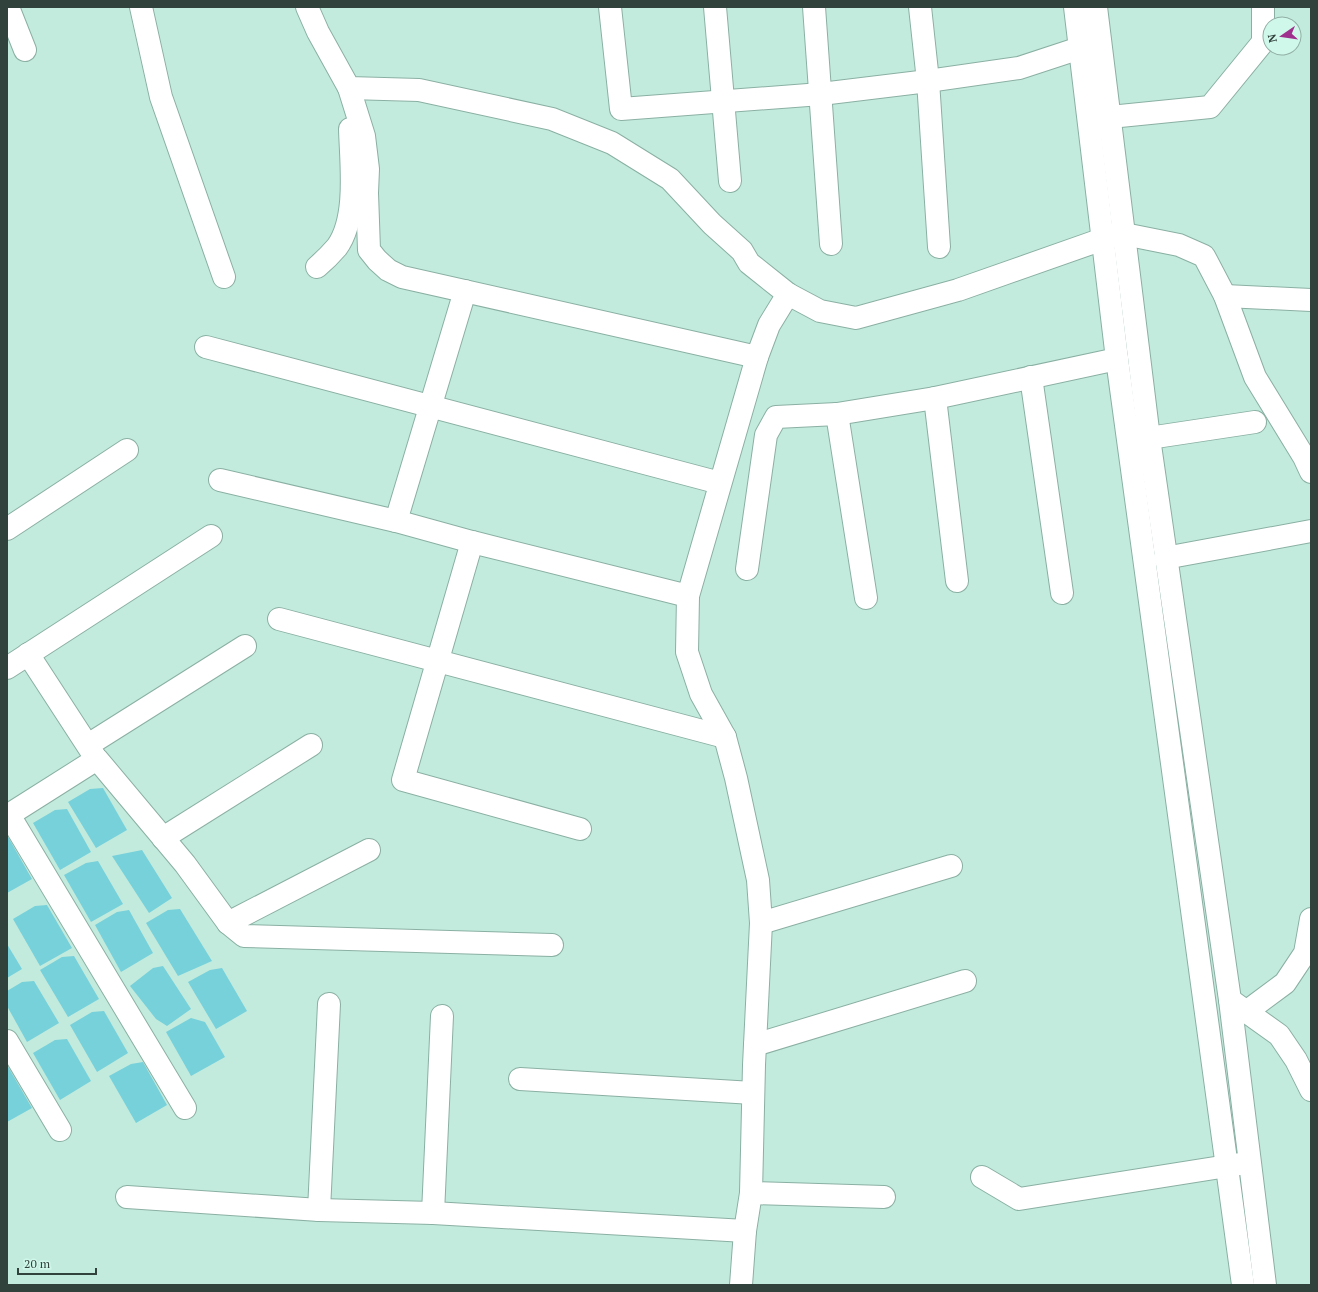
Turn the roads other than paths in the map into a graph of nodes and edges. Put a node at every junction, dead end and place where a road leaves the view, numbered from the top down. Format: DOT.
graph roads {
  1 [pos="8,7"];
  2 [pos="141,7"];
  3 [pos="307,7"];
  4 [pos="610,7"];
  5 [pos="714,7"];
  6 [pos="814,7"];
  7 [pos="920,7"];
  8 [pos="1075,7"];
  9 [pos="1096,7"];
  10 [pos="1263,7"];
  11 [pos="1080,48"];
  12 [pos="24,50"];
  13 [pos="928,81"];
  14 [pos="349,88"];
  15 [pos="821,94"];
  16 [pos="722,101"];
  17 [pos="1110,117"];
  18 [pos="730,181"];
  19 [pos="1124,234"];
  20 [pos="1103,239"];
  21 [pos="831,244"];
  22 [pos="939,247"];
  23 [pos="317,267"];
  24 [pos="224,277"];
  25 [pos="465,291"];
  26 [pos="788,294"];
  27 [pos="1225,296"];
  28 [pos="1311,300"];
  29 [pos="206,347"];
  30 [pos="757,357"];
  31 [pos="1117,359"];
  32 [pos="1031,377"];
  33 [pos="935,398"];
  34 [pos="430,406"];
  35 [pos="837,414"];
  36 [pos="1255,422"];
  37 [pos="1149,438"];
  38 [pos="127,450"];
  39 [pos="1311,472"];
  40 [pos="220,480"];
  41 [pos="720,483"];
  42 [pos="396,521"];
  43 [pos="7,529"];
  44 [pos="1311,531"];
  45 [pos="211,536"];
  46 [pos="472,542"];
  47 [pos="1165,558"];
  48 [pos="748,569"];
  49 [pos="958,581"];
  50 [pos="1062,594"];
  51 [pos="688,596"];
  52 [pos="866,598"];
  53 [pos="279,619"];
  54 [pos="245,646"];
  55 [pos="28,654"];
  56 [pos="437,661"];
  57 [pos="7,668"];
  58 [pos="725,737"];
  59 [pos="310,745"];
  60 [pos="92,752"];
  61 [pos="8,815"];
  62 [pos="580,829"];
  63 [pos="163,838"];
  64 [pos="369,850"];
  65 [pos="951,866"];
  66 [pos="1311,919"];
  67 [pos="761,923"];
  68 [pos="228,924"];
  69 [pos="552,945"];
  70 [pos="965,981"];
  71 [pos="329,1004"];
  72 [pos="1238,1006"];
  73 [pos="442,1016"];
  74 [pos="7,1041"];
  75 [pos="755,1045"];
  76 [pos="520,1079"];
  77 [pos="1311,1090"];
  78 [pos="753,1093"];
  79 [pos="185,1108"];
  80 [pos="60,1130"];
  81 [pos="1250,1163"];
  82 [pos="1227,1166"];
  83 [pos="982,1177"];
  84 [pos="751,1193"];
  85 [pos="884,1196"];
  86 [pos="126,1197"];
  87 [pos="319,1210"];
  88 [pos="433,1213"];
  89 [pos="745,1231"];
  90 [pos="741,1285"];
  91 [pos="1243,1285"];
  92 [pos="1265,1285"];
  1 -- 12 [label="street"];
  2 -- 24 [label="street"];
  3 -- 14 [label="street"];
  4 -- 16 [label="street"];
  5 -- 16 [label="street"];
  6 -- 15 [label="street"];
  7 -- 13 [label="street"];
  8 -- 11 [label="street"];
  9 -- 17 [label="street"];
  10 -- 17 [label="street"];
  11 -- 13 [label="street"];
  11 -- 20 [label="street"];
  13 -- 15 [label="street"];
  13 -- 22 [label="street"];
  14 -- 23 [label="street"];
  14 -- 25 [label="street"];
  14 -- 26 [label="street"];
  15 -- 16 [label="street"];
  15 -- 21 [label="street"];
  16 -- 18 [label="street"];
  17 -- 19 [label="street"];
  19 -- 20 [label="street"];
  19 -- 27 [label="street"];
  19 -- 37 [label="street"];
  20 -- 26 [label="street"];
  20 -- 31 [label="street"];
  25 -- 30 [label="street"];
  25 -- 34 [label="street"];
  26 -- 30 [label="street"];
  27 -- 28 [label="street"];
  27 -- 39 [label="street"];
  29 -- 34 [label="street"];
  30 -- 41 [label="street"];
  31 -- 32 [label="street"];
  31 -- 82 [label="street"];
  32 -- 33 [label="street"];
  32 -- 50 [label="street"];
  33 -- 35 [label="street"];
  33 -- 49 [label="street"];
  34 -- 41 [label="street"];
  34 -- 42 [label="street"];
  35 -- 48 [label="street"];
  35 -- 52 [label="street"];
  36 -- 37 [label="street"];
  37 -- 47 [label="street"];
  38 -- 43 [label="street"];
  40 -- 42 [label="street"];
  41 -- 51 [label="street"];
  42 -- 46 [label="street"];
  44 -- 47 [label="street"];
  45 -- 55 [label="street"];
  46 -- 51 [label="street"];
  46 -- 56 [label="street"];
  47 -- 72 [label="street"];
  51 -- 58 [label="street"];
  53 -- 56 [label="street"];
  54 -- 60 [label="street"];
  55 -- 57 [label="street"];
  55 -- 60 [label="street"];
  56 -- 58 [label="street"];
  56 -- 62 [label="street"];
  58 -- 67 [label="street"];
  59 -- 63 [label="street"];
  60 -- 61 [label="street"];
  60 -- 63 [label="street"];
  61 -- 79 [label="street"];
  63 -- 68 [label="street"];
  64 -- 68 [label="street"];
  65 -- 67 [label="street"];
  66 -- 72 [label="street"];
  67 -- 75 [label="street"];
  68 -- 69 [label="street"];
  70 -- 75 [label="street"];
  71 -- 87 [label="street"];
  72 -- 77 [label="street"];
  72 -- 81 [label="street"];
  73 -- 88 [label="street"];
  74 -- 80 [label="street"];
  75 -- 78 [label="street"];
  76 -- 78 [label="street"];
  78 -- 84 [label="street"];
  81 -- 82 [label="street"];
  81 -- 92 [label="street"];
  82 -- 83 [label="street"];
  82 -- 91 [label="street"];
  84 -- 85 [label="street"];
  84 -- 89 [label="street"];
  86 -- 87 [label="street"];
  87 -- 88 [label="street"];
  88 -- 89 [label="street"];
  89 -- 90 [label="street"];
}
